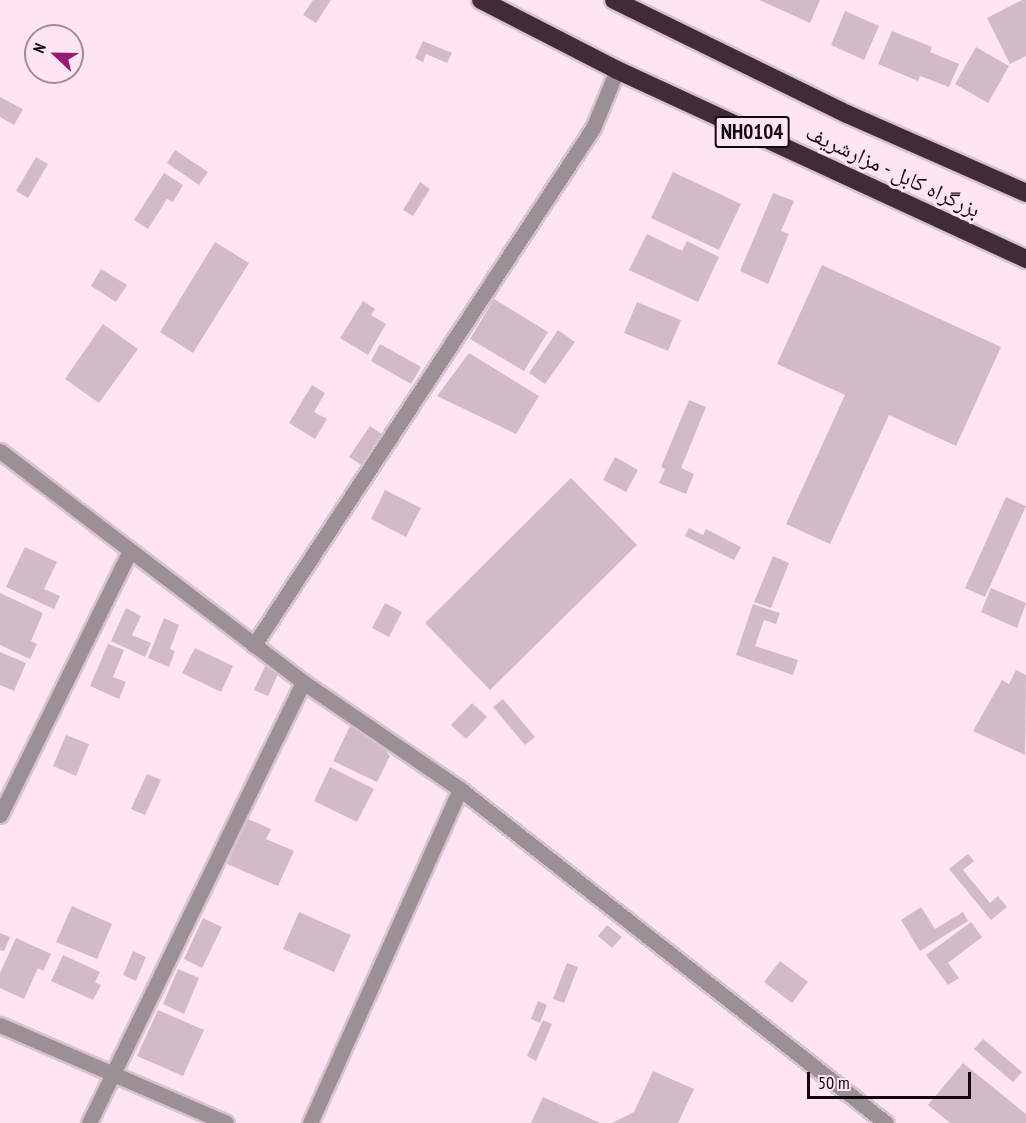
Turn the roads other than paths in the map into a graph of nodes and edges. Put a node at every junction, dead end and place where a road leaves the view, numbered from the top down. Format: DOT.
graph roads {
  1 [pos="481,0"];
  2 [pos="614,0"];
  3 [pos="617,70"];
  4 [pos="1026,193"];
  5 [pos="1026,259"];
  6 [pos="0,452"];
  7 [pos="130,550"];
  8 [pos="254,645"];
  9 [pos="303,682"];
  10 [pos="460,789"];
  11 [pos="0,815"];
  12 [pos="0,1025"];
  13 [pos="113,1073"];
  14 [pos="89,1123"];
  15 [pos="226,1123"];
  16 [pos="310,1123"];
  17 [pos="886,1123"];
  1 -- 3 [label="highway, بزرگراه کابل - مزارشریف / NH0104"];
  2 -- 4 [label="highway, بزرگراه کابل - مزارشریف / NH0104"];
  3 -- 5 [label="highway, بزرگراه کابل - مزارشریف / NH0104"];
  3 -- 8 [label="street"];
  6 -- 7 [label="street"];
  7 -- 8 [label="street"];
  7 -- 11 [label="street"];
  8 -- 9 [label="street"];
  9 -- 10 [label="street"];
  9 -- 13 [label="street"];
  10 -- 16 [label="street"];
  10 -- 17 [label="street"];
  12 -- 13 [label="street"];
  13 -- 14 [label="street"];
  13 -- 15 [label="street"];
}
